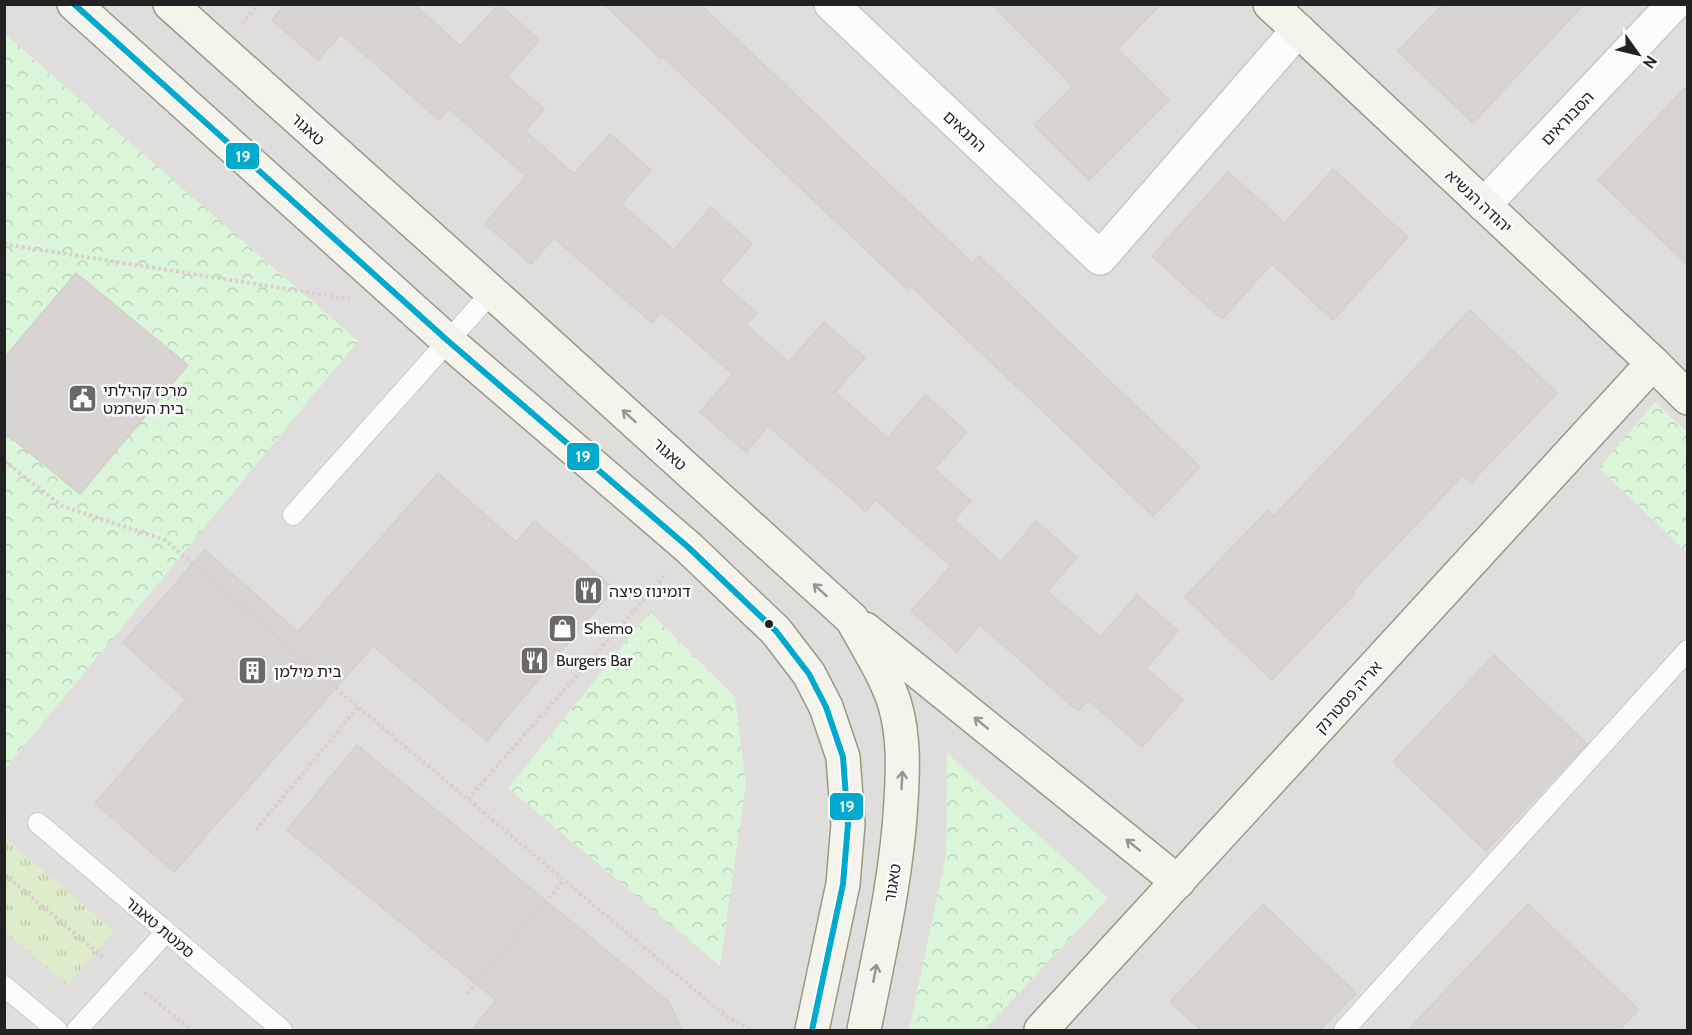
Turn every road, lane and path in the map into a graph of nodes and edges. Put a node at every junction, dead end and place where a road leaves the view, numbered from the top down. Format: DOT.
graph roads {
  1 [pos="74,4"];
  2 [pos="170,4"];
  3 [pos="831,4"];
  4 [pos="1270,4"];
  5 [pos="1674,4"];
  6 [pos="1298,30"];
  7 [pos="1484,205"];
  8 [pos="4,243"];
  9 [pos="491,293"];
  10 [pos="354,300"];
  11 [pos="448,340"];
  12 [pos="1653,363"];
  13 [pos="1688,398"];
  14 [pos="4,461"];
  15 [pos="293,515"];
  16 [pos="688,547"];
  17 [pos="852,619"];
  18 [pos="1688,650"];
  19 [pos="358,707"];
  20 [pos="468,800"];
  21 [pos="38,823"];
  22 [pos="256,830"];
  23 [pos="4,874"];
  24 [pos="10,879"];
  25 [pos="564,880"];
  26 [pos="1178,882"];
  27 [pos="4,885"];
  28 [pos="166,932"];
  29 [pos="126,976"];
  30 [pos="4,986"];
  31 [pos="467,994"];
  32 [pos="57,1030"];
  33 [pos="77,1030"];
  34 [pos="191,1030"];
  35 [pos="282,1030"];
  36 [pos="751,1030"];
  37 [pos="812,1030"];
  38 [pos="864,1030"];
  39 [pos="1041,1030"];
  40 [pos="1344,1030"];
  1 -- 11 [label="street"];
  2 -- 9 [label="street, טאגור"];
  3 -- 6 [label="street, התנאים"];
  4 -- 6 [label="street, יהודה הנשיא"];
  5 -- 7 [label="street, הסבוראים"];
  6 -- 7 [label="street, יהודה הנשיא"];
  7 -- 12 [label="street, יהודה הנשיא"];
  8 -- 10 [label="path"];
  9 -- 11 [label="lane"];
  17 -- 9 [label="street, טאגור, one-way"];
  11 -- 15 [label="lane"];
  11 -- 16 [label="street"];
  12 -- 13 [label="street, יהודה הנשיא"];
  12 -- 26 [label="street, אריה פסטרנק"];
  14 -- 19 [label="path"];
  16 -- 20 [label="path"];
  16 -- 37 [label="street"];
  26 -- 17 [label="street, one-way"];
  38 -- 17 [label="street, טאגור, one-way"];
  18 -- 40 [label="lane"];
  19 -- 20 [label="path"];
  19 -- 22 [label="path"];
  20 -- 25 [label="path"];
  21 -- 28 [label="lane, סמטת טאגור"];
  23 -- 24 [label="path"];
  24 -- 27 [label="path"];
  24 -- 29 [label="path"];
  25 -- 31 [label="path"];
  25 -- 36 [label="path"];
  26 -- 39 [label="street, אריה פסטרנק"];
  28 -- 29 [label="lane"];
  28 -- 35 [label="lane, סמטת טאגור"];
  29 -- 33 [label="lane"];
  29 -- 34 [label="path"];
  30 -- 32 [label="lane"];
}
